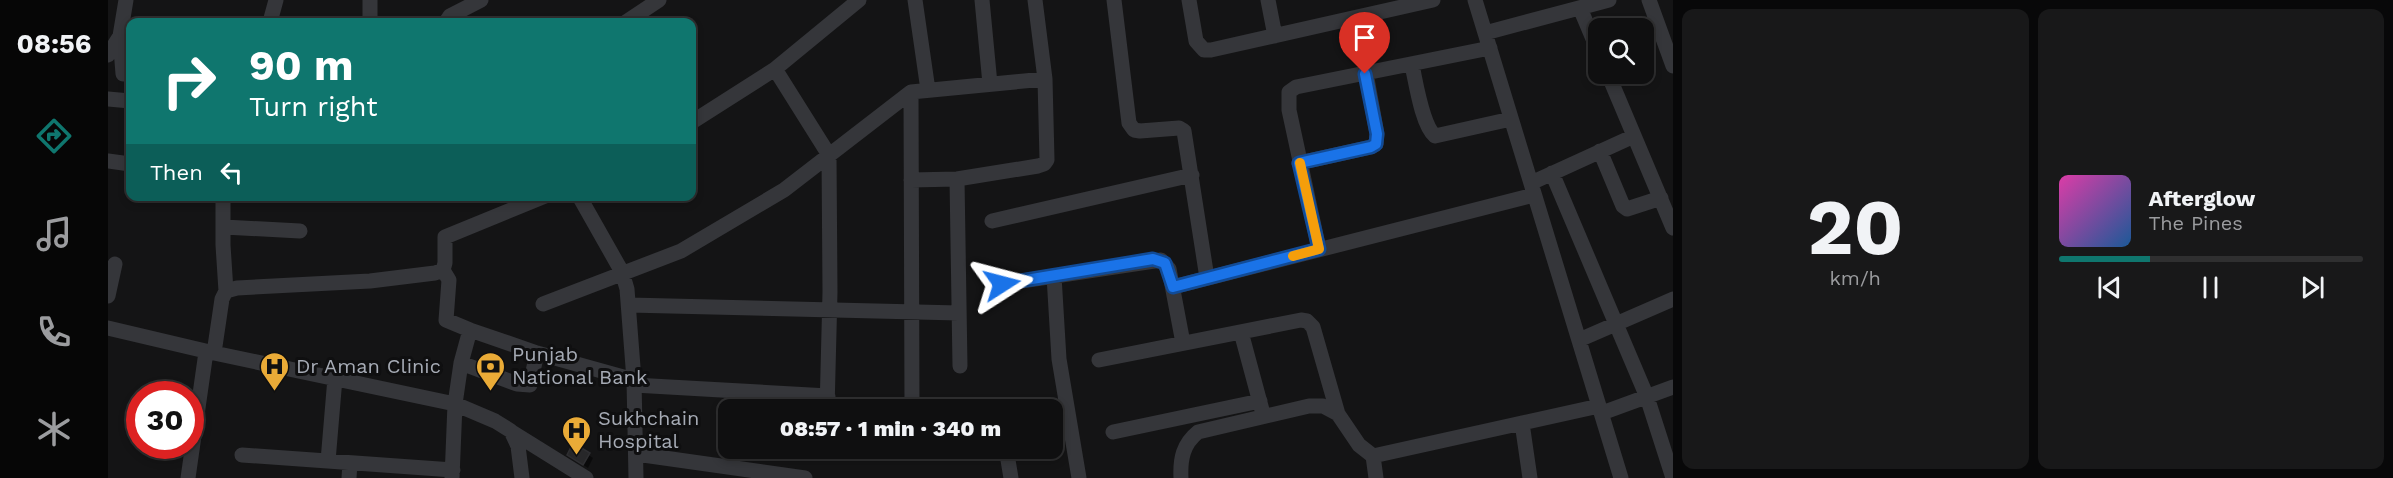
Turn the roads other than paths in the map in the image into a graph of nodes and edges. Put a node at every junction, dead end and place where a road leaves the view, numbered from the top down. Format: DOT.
graph roads {
  1 [pos="126,0"];
  2 [pos="276,0"];
  3 [pos="370,0"];
  4 [pos="481,0"];
  5 [pos="659,0"];
  6 [pos="859,0"];
  7 [pos="915,0"];
  8 [pos="982,0"];
  9 [pos="1035,0"];
  10 [pos="1114,0"];
  11 [pos="1189,0"];
  12 [pos="1268,0"];
  13 [pos="1432,0"];
  14 [pos="1475,0"];
  15 [pos="1609,0"];
  16 [pos="1649,0"];
  17 [pos="1580,8"];
  18 [pos="271,18"];
  19 [pos="370,18"];
  20 [pos="449,18"];
  21 [pos="632,18"];
  22 [pos="1588,27"];
  23 [pos="120,36"];
  24 [pos="1275,36"];
  25 [pos="1487,40"];
  26 [pos="108,55"];
  27 [pos="1412,65"];
  28 [pos="1673,66"];
  29 [pos="775,69"];
  30 [pos="120,74"];
  31 [pos="1365,74"];
  32 [pos="1045,79"];
  33 [pos="990,84"];
  34 [pos="1612,84"];
  35 [pos="928,90"];
  36 [pos="911,92"];
  37 [pos="108,99"];
  38 [pos="126,101"];
  39 [pos="696,119"];
  40 [pos="1511,119"];
  41 [pos="1634,136"];
  42 [pos="1600,152"];
  43 [pos="829,156"];
  44 [pos="108,161"];
  45 [pos="126,163"];
  46 [pos="1299,163"];
  47 [pos="1552,173"];
  48 [pos="1192,175"];
  49 [pos="957,179"];
  50 [pos="911,180"];
  51 [pos="1533,189"];
  52 [pos="1661,198"];
  53 [pos="223,201"];
  54 [pos="533,201"];
  55 [pos="582,201"];
  56 [pos="992,221"];
  57 [pos="224,227"];
  58 [pos="1673,228"];
  59 [pos="300,231"];
  60 [pos="1319,249"];
  61 [pos="115,264"];
  62 [pos="442,270"];
  63 [pos="622,272"];
  64 [pos="1054,276"];
  65 [pos="1208,278"];
  66 [pos="1002,284"];
  67 [pos="1173,287"];
  68 [pos="226,291"];
  69 [pos="108,296"];
  70 [pos="1673,299"];
  71 [pos="543,304"];
  72 [pos="629,305"];
  73 [pos="829,312"];
  74 [pos="912,312"];
  75 [pos="959,313"];
  76 [pos="1617,324"];
  77 [pos="108,328"];
  78 [pos="470,330"];
  79 [pos="1241,332"];
  80 [pos="1579,340"];
  81 [pos="1183,343"];
  82 [pos="210,352"];
  83 [pos="537,352"];
  84 [pos="1099,360"];
  85 [pos="461,363"];
  86 [pos="960,366"];
  87 [pos="335,378"];
  88 [pos="634,382"];
  89 [pos="1673,387"];
  90 [pos="1647,397"];
  91 [pos="790,399"];
  92 [pos="827,399"];
  93 [pos="912,399"];
  94 [pos="455,404"];
  95 [pos="1262,409"];
  96 [pos="1601,409"];
  97 [pos="1338,414"];
  98 [pos="1521,423"];
  99 [pos="511,431"];
  100 [pos="1113,432"];
  101 [pos="636,454"];
  102 [pos="242,455"];
  103 [pos="1373,456"];
  104 [pos="1008,459"];
  105 [pos="328,461"];
  106 [pos="1672,469"];
  107 [pos="349,470"];
  108 [pos="453,474"];
  109 [pos="188,478"];
  110 [pos="522,478"];
  111 [pos="586,478"];
  112 [pos="636,478"];
  113 [pos="805,478"];
  114 [pos="1011,478"];
  115 [pos="1079,478"];
  116 [pos="1181,478"];
  117 [pos="1376,478"];
  118 [pos="1530,478"];
  119 [pos="1621,478"];
  1 -- 23 [label="street"];
  2 -- 18 [label="street"];
  3 -- 19 [label="street"];
  4 -- 20 [label="street"];
  5 -- 21 [label="street"];
  6 -- 29 [label="street"];
  7 -- 35 [label="street"];
  8 -- 33 [label="street"];
  9 -- 32 [label="street"];
  10 -- 48 [label="street"];
  11 -- 24 [label="street"];
  12 -- 24 [label="street"];
  13 -- 24 [label="street"];
  14 -- 25 [label="street"];
  15 -- 17 [label="street"];
  16 -- 28 [label="street"];
  17 -- 22 [label="street"];
  17 -- 25 [label="street"];
  23 -- 26 [label="street"];
  23 -- 30 [label="street"];
  25 -- 27 [label="street"];
  25 -- 40 [label="street"];
  27 -- 31 [label="street"];
  27 -- 40 [label="street"];
  29 -- 39 [label="street"];
  29 -- 43 [label="street"];
  31 -- 46 [label="street"];
  31 -- 46 [label="street"];
  32 -- 33 [label="street"];
  32 -- 49 [label="street"];
  33 -- 35 [label="street"];
  34 -- 41 [label="street"];
  35 -- 36 [label="street"];
  36 -- 43 [label="street"];
  36 -- 50 [label="street"];
  37 -- 38 [label="street"];
  40 -- 51 [label="street"];
  41 -- 42 [label="street"];
  41 -- 52 [label="street"];
  42 -- 47 [label="street"];
  42 -- 52 [label="street"];
  43 -- 63 [label="street"];
  43 -- 73 [label="street"];
  44 -- 45 [label="street"];
  46 -- 60 [label="street"];
  47 -- 51 [label="street"];
  47 -- 76 [label="street"];
  48 -- 56 [label="street"];
  48 -- 65 [label="street"];
  49 -- 50 [label="street"];
  49 -- 75 [label="street"];
  50 -- 74 [label="street"];
  51 -- 60 [label="street"];
  51 -- 80 [label="street"];
  52 -- 58 [label="street"];
  53 -- 57 [label="street"];
  54 -- 62 [label="street"];
  55 -- 63 [label="street"];
  57 -- 59 [label="street"];
  57 -- 68 [label="street"];
  60 -- 65 [label="street"];
  61 -- 69 [label="street"];
  62 -- 68 [label="street"];
  62 -- 78 [label="street"];
  63 -- 71 [label="street"];
  63 -- 72 [label="street"];
  64 -- 66 [label="street"];
  64 -- 67 [label="street"];
  64 -- 115 [label="street"];
  65 -- 67 [label="street"];
  67 -- 81 [label="street"];
  68 -- 82 [label="street"];
  70 -- 76 [label="street"];
  72 -- 73 [label="street"];
  72 -- 88 [label="street"];
  73 -- 74 [label="street"];
  73 -- 92 [label="street"];
  74 -- 75 [label="street"];
  74 -- 93 [label="street"];
  75 -- 86 [label="street"];
  76 -- 80 [label="street"];
  76 -- 90 [label="street"];
  77 -- 82 [label="street"];
  78 -- 83 [label="street"];
  78 -- 85 [label="street"];
  79 -- 81 [label="street"];
  79 -- 95 [label="street"];
  79 -- 97 [label="street"];
  80 -- 96 [label="street"];
  81 -- 84 [label="street"];
  82 -- 87 [label="street"];
  82 -- 109 [label="street"];
  83 -- 85 [label="street"];
  83 -- 88 [label="street"];
  85 -- 94 [label="street"];
  87 -- 94 [label="street"];
  87 -- 105 [label="street"];
  88 -- 91 [label="street"];
  88 -- 101 [label="street"];
  89 -- 90 [label="street"];
  90 -- 96 [label="street"];
  90 -- 106 [label="street"];
  94 -- 99 [label="street"];
  94 -- 108 [label="street"];
  95 -- 97 [label="street"];
  95 -- 100 [label="street"];
  95 -- 116 [label="street"];
  96 -- 98 [label="street"];
  96 -- 119 [label="street"];
  97 -- 103 [label="street"];
  98 -- 103 [label="street"];
  98 -- 118 [label="street"];
  99 -- 110 [label="street"];
  99 -- 111 [label="street"];
  101 -- 112 [label="street"];
  101 -- 113 [label="street"];
  102 -- 105 [label="street"];
  103 -- 117 [label="street"];
  104 -- 114 [label="street"];
  105 -- 107 [label="street"];
  107 -- 108 [label="street"];
}
